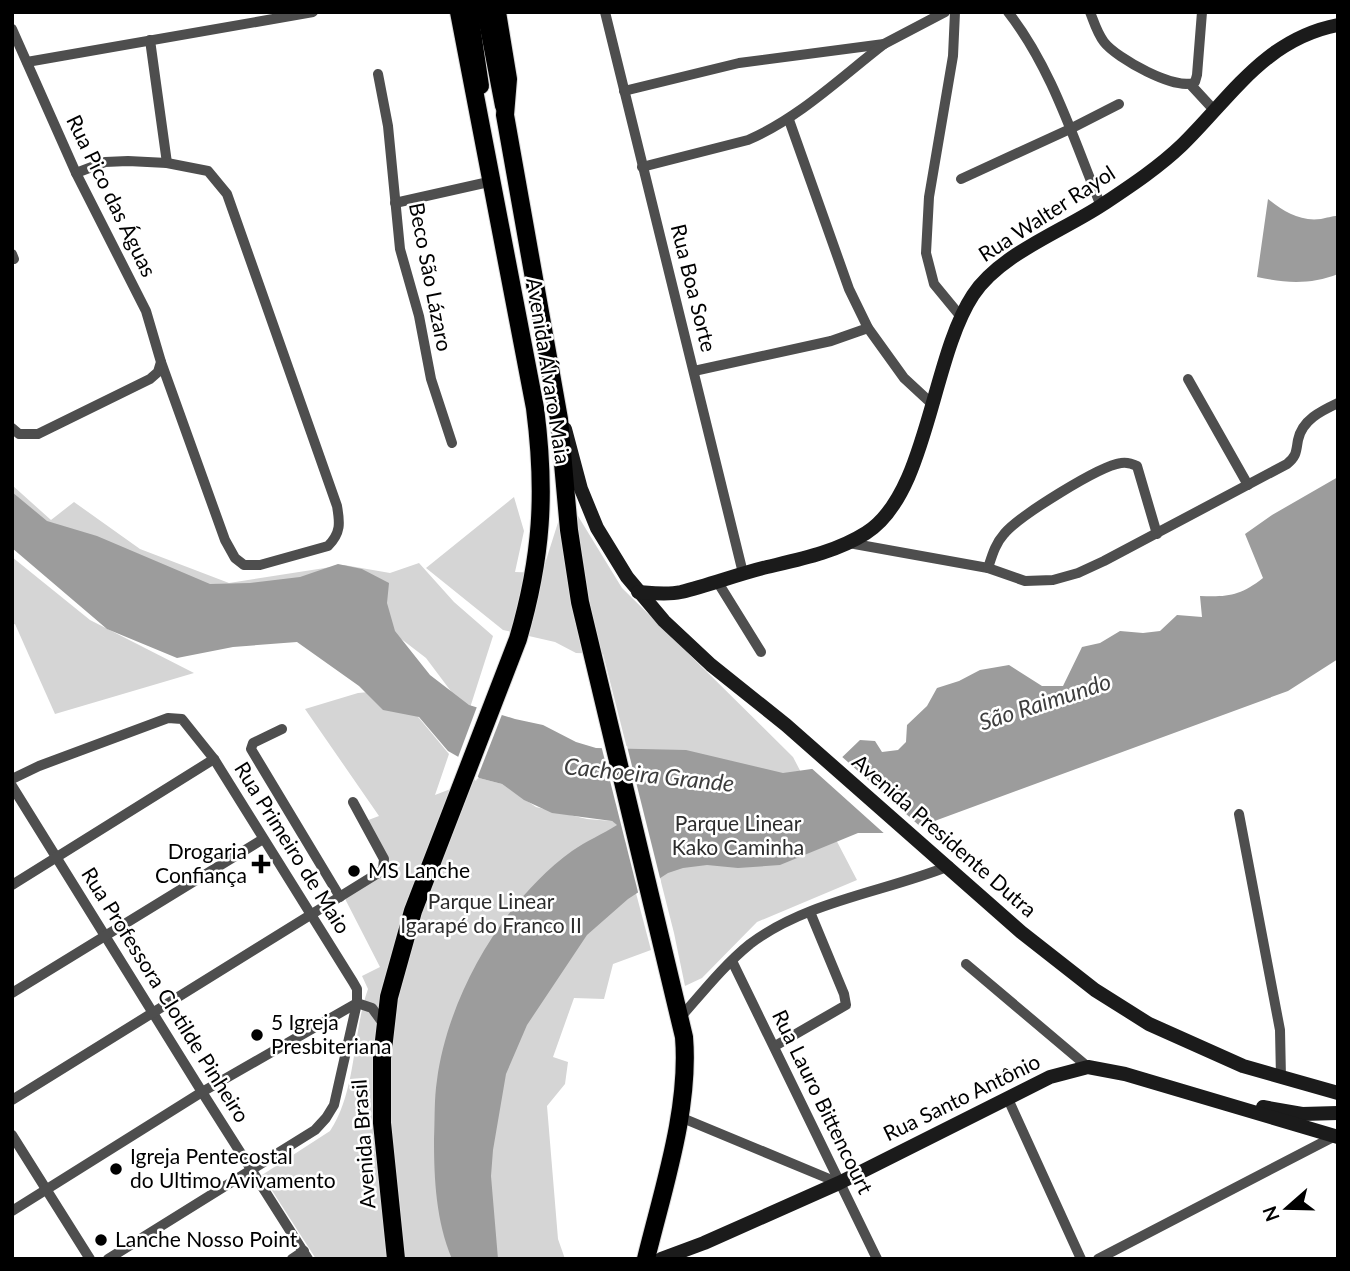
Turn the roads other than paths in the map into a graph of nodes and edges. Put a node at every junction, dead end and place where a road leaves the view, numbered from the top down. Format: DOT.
graph roads {
  1 [pos="313,12"];
  2 [pos="459,12"];
  3 [pos="470,12"];
  4 [pos="485,12"];
  5 [pos="498,12"];
  6 [pos="605,12"];
  7 [pos="945,12"];
  8 [pos="955,12"];
  9 [pos="1008,12"];
  10 [pos="1090,12"];
  11 [pos="1202,12"];
  12 [pos="1338,25"];
  13 [pos="12,29"];
  14 [pos="150,40"];
  15 [pos="884,44"];
  16 [pos="27,62"];
  17 [pos="379,74"];
  18 [pos="1187,85"];
  19 [pos="624,91"];
  20 [pos="1119,104"];
  21 [pos="1214,110"];
  22 [pos="505,115"];
  23 [pos="789,120"];
  24 [pos="1070,129"];
  25 [pos="487,150"];
  26 [pos="167,163"];
  27 [pos="642,167"];
  28 [pos="76,173"];
  29 [pos="961,179"];
  30 [pos="492,181"];
  31 [pos="395,203"];
  32 [pos="1101,206"];
  33 [pos="962,318"];
  34 [pos="868,328"];
  35 [pos="161,362"];
  36 [pos="694,371"];
  37 [pos="1188,379"];
  38 [pos="931,403"];
  39 [pos="1338,403"];
  40 [pos="559,419"];
  41 [pos="12,428"];
  42 [pos="452,443"];
  43 [pos="1248,485"];
  44 [pos="591,516"];
  45 [pos="1157,534"];
  46 [pos="848,543"];
  47 [pos="988,568"];
  48 [pos="743,573"];
  49 [pos="717,581"];
  50 [pos="638,592"];
  51 [pos="679,592"];
  52 [pos="657,612"];
  53 [pos="761,652"];
  54 [pos="282,729"];
  55 [pos="214,759"];
  56 [pos="12,779"];
  57 [pos="12,786"];
  58 [pos="353,802"];
  59 [pos="1239,814"];
  60 [pos="263,839"];
  61 [pos="55,858"];
  62 [pos="431,866"];
  63 [pos="949,866"];
  64 [pos="12,885"];
  65 [pos="340,897"];
  66 [pos="810,912"];
  67 [pos="310,914"];
  68 [pos="105,935"];
  69 [pos="732,961"];
  70 [pos="966,964"];
  71 [pos="12,993"];
  72 [pos="389,997"];
  73 [pos="357,1003"];
  74 [pos="372,1008"];
  75 [pos="153,1013"];
  76 [pos="680,1018"];
  77 [pos="385,1033"];
  78 [pos="775,1046"];
  79 [pos="1088,1067"];
  80 [pos="1281,1078"];
  81 [pos="202,1092"];
  82 [pos="1338,1093"];
  83 [pos="1203,1096"];
  84 [pos="1008,1099"];
  85 [pos="12,1100"];
  86 [pos="1338,1113"];
  87 [pos="680,1117"];
  88 [pos="12,1135"];
  89 [pos="1336,1137"];
  90 [pos="252,1170"];
  91 [pos="839,1183"];
  92 [pos="45,1191"];
  93 [pos="12,1211"];
  94 [pos="306,1255"];
  95 [pos="90,1259"];
  96 [pos="108,1259"];
  97 [pos="292,1259"];
  98 [pos="396,1259"];
  99 [pos="646,1259"];
  100 [pos="661,1259"];
  101 [pos="877,1259"];
  102 [pos="1081,1259"];
  103 [pos="1098,1259"];
  1 -- 14 [label="street"];
  2 -- 25 [label="highway, Avenida Álvaro Maia"];
  3 -- 25 [label="main road"];
  4 -- 22 [label="main road, Avenida Álvaro Maia"];
  5 -- 22 [label="highway"];
  6 -- 19 [label="street, Rua Boa Sorte"];
  7 -- 15 [label="street"];
  8 -- 33 [label="street"];
  9 -- 24 [label="street"];
  10 -- 18 [label="street"];
  11 -- 18 [label="street"];
  12 -- 21 [label="street, Rua Walter Rayol"];
  13 -- 16 [label="street, Rua Pico das Águas"];
  14 -- 16 [label="street"];
  14 -- 26 [label="street"];
  15 -- 19 [label="street"];
  15 -- 23 [label="street"];
  16 -- 28 [label="street, Rua Pico das Águas"];
  17 -- 31 [label="street, Beco São Lázaro"];
  18 -- 21 [label="street"];
  19 -- 27 [label="street, Rua Boa Sorte"];
  20 -- 24 [label="street"];
  21 -- 32 [label="street, Rua Walter Rayol"];
  22 -- 40 [label="highway, Avenida Álvaro Maia"];
  23 -- 27 [label="street"];
  23 -- 34 [label="street"];
  24 -- 29 [label="street"];
  24 -- 32 [label="street"];
  25 -- 30 [label="highway, Avenida Álvaro Maia"];
  26 -- 28 [label="street"];
  26 -- 35 [label="street, Rua Pico das Águas"];
  27 -- 36 [label="street, Rua Boa Sorte"];
  28 -- 35 [label="street, Rua Pico das Águas"];
  30 -- 31 [label="street"];
  30 -- 62 [label="highway, Avenida Álvaro Maia"];
  31 -- 42 [label="street, Beco São Lázaro"];
  32 -- 33 [label="street, Rua Walter Rayol"];
  33 -- 38 [label="street, Rua Walter Rayol"];
  34 -- 36 [label="street"];
  34 -- 38 [label="street"];
  35 -- 41 [label="street"];
  36 -- 48 [label="street, Rua Boa Sorte"];
  37 -- 43 [label="street"];
  38 -- 46 [label="street, Rua Walter Rayol"];
  39 -- 43 [label="street"];
  40 -- 44 [label="street, Avenida Álvaro Maia"];
  40 -- 76 [label="highway, Avenida Álvaro Maia"];
  43 -- 45 [label="street"];
  44 -- 50 [label="street, Avenida Presidente Dutra"];
  45 -- 47 [label="street"];
  45 -- 47 [label="street"];
  46 -- 47 [label="street"];
  46 -- 48 [label="street, Rua Walter Rayol"];
  48 -- 49 [label="street, Rua Walter Rayol"];
  49 -- 51 [label="street, Rua Walter Rayol"];
  49 -- 53 [label="street"];
  50 -- 51 [label="street, Rua Walter Rayol"];
  50 -- 52 [label="street, Avenida Presidente Dutra"];
  51 -- 52 [label="street"];
  52 -- 63 [label="street, Avenida Presidente Dutra"];
  54 -- 65 [label="street, Rua Primeiro de Maio"];
  55 -- 56 [label="street, Rua Primeiro de Maio"];
  55 -- 60 [label="street, Rua Primeiro de Maio"];
  55 -- 61 [label="street"];
  57 -- 61 [label="street, Rua Professora Clotilde Pinheiro"];
  58 -- 65 [label="street"];
  59 -- 80 [label="street"];
  60 -- 67 [label="street, Rua Primeiro de Maio"];
  60 -- 68 [label="street"];
  61 -- 64 [label="street"];
  61 -- 68 [label="street, Rua Professora Clotilde Pinheiro"];
  62 -- 72 [label="highway, Avenida Brasil"];
  63 -- 66 [label="street"];
  63 -- 80 [label="street, Avenida Presidente Dutra"];
  65 -- 67 [label="street"];
  66 -- 69 [label="street"];
  66 -- 78 [label="street"];
  67 -- 73 [label="street, Rua Primeiro de Maio"];
  67 -- 75 [label="street"];
  68 -- 71 [label="street"];
  68 -- 75 [label="street, Rua Professora Clotilde Pinheiro"];
  69 -- 76 [label="street"];
  69 -- 78 [label="street, Rua Lauro Bittencourt"];
  70 -- 79 [label="street"];
  72 -- 74 [label="street"];
  72 -- 77 [label="highway, Avenida Brasil"];
  73 -- 74 [label="street"];
  73 -- 81 [label="street"];
  73 -- 90 [label="street"];
  74 -- 77 [label="street"];
  75 -- 81 [label="street, Rua Professora Clotilde Pinheiro"];
  75 -- 85 [label="street"];
  76 -- 87 [label="highway"];
  77 -- 98 [label="highway, Avenida Brasil"];
  78 -- 91 [label="street, Rua Lauro Bittencourt"];
  79 -- 83 [label="street, Rua Santo Antônio"];
  79 -- 84 [label="street, Rua Santo Antônio"];
  80 -- 82 [label="street, Avenida Presidente Dutra"];
  81 -- 90 [label="street, Rua Professora Clotilde Pinheiro"];
  81 -- 92 [label="street"];
  83 -- 86 [label="street"];
  83 -- 89 [label="street, Rua Santo Antônio"];
  84 -- 91 [label="street, Rua Santo Antônio"];
  84 -- 102 [label="street"];
  87 -- 91 [label="street"];
  87 -- 99 [label="highway"];
  88 -- 92 [label="street"];
  89 -- 103 [label="street"];
  90 -- 94 [label="street, Rua Professora Clotilde Pinheiro"];
  90 -- 96 [label="street"];
  91 -- 100 [label="street, Rua Santo Antônio"];
  91 -- 101 [label="street, Rua Lauro Bittencourt"];
  92 -- 93 [label="street"];
  92 -- 95 [label="street"];
  94 -- 97 [label="street"];
}
